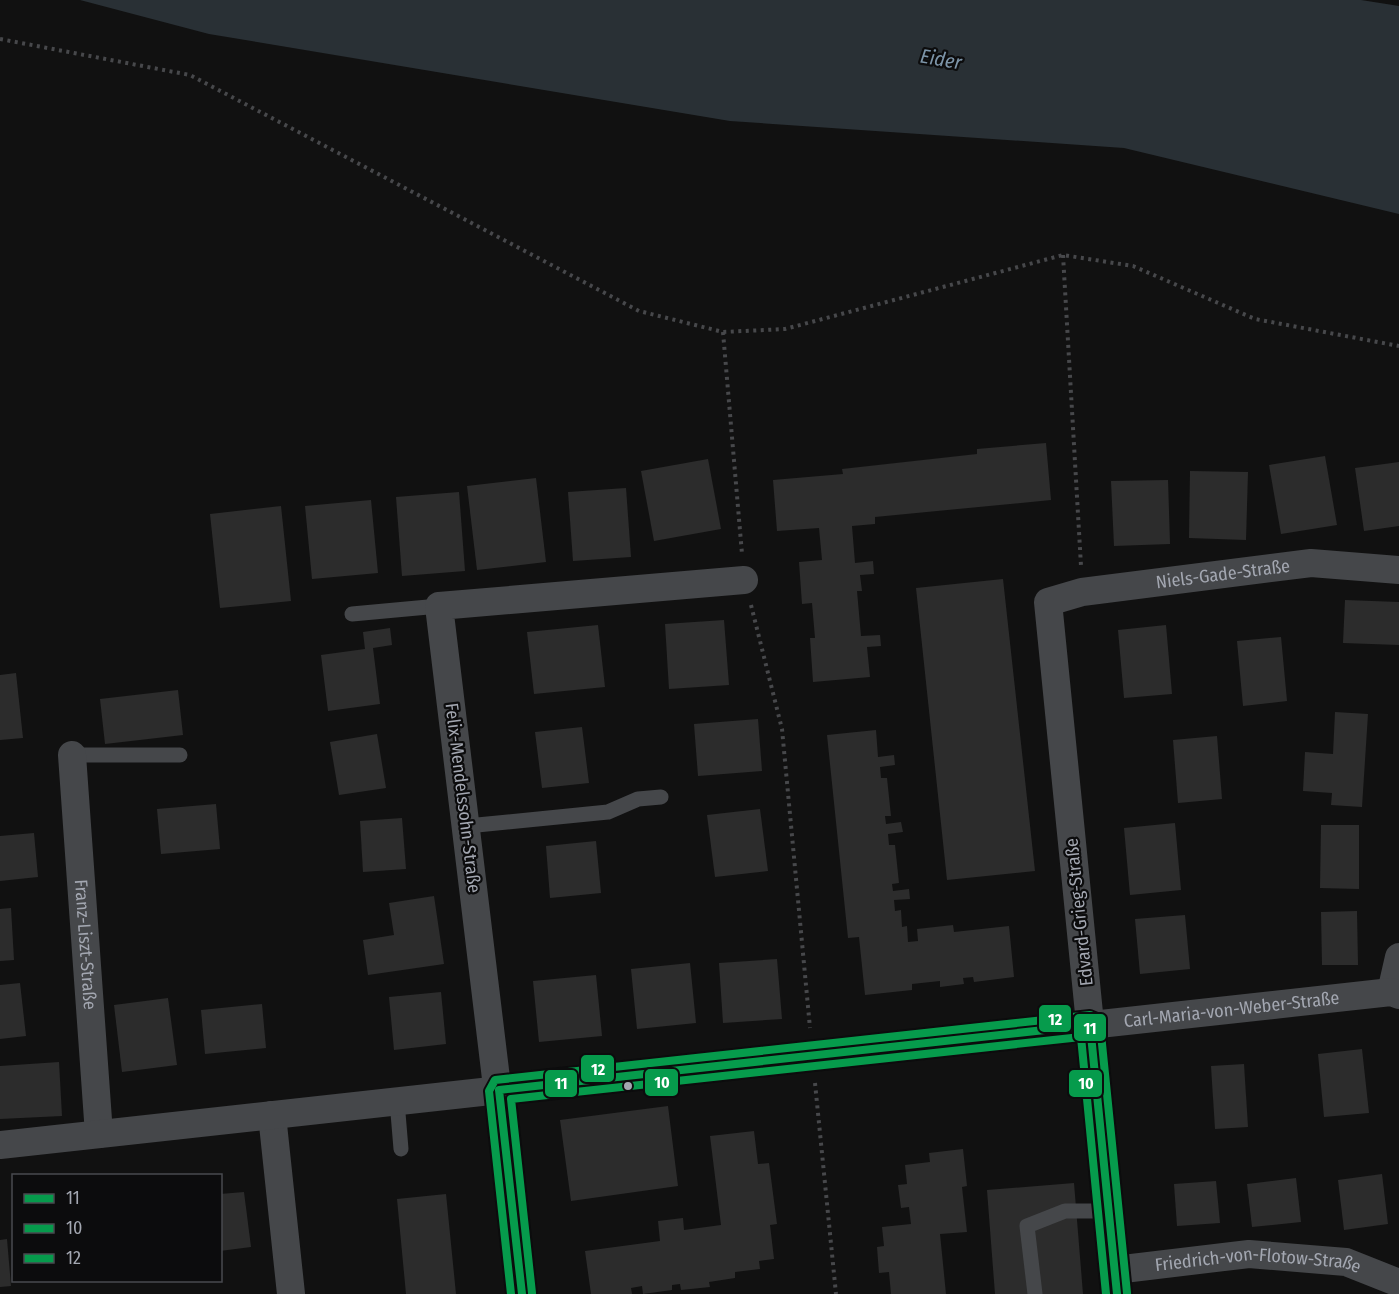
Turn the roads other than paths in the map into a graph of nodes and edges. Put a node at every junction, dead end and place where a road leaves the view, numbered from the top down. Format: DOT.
graph roads {
  1 [pos="1399,570"];
  2 [pos="744,580"];
  3 [pos="1048,602"];
  4 [pos="440,606"];
  5 [pos="352,614"];
  6 [pos="72,755"];
  7 [pos="180,755"];
  8 [pos="661,797"];
  9 [pos="467,825"];
  10 [pos="1399,957"];
  11 [pos="1395,994"];
  12 [pos="1090,1025"];
  13 [pos="499,1090"];
  14 [pos="397,1101"];
  15 [pos="272,1115"];
  16 [pos="99,1134"];
  17 [pos="0,1145"];
  18 [pos="401,1149"];
  19 [pos="1110,1211"];
  20 [pos="1116,1282"];
  21 [pos="1399,1283"];
  22 [pos="291,1294"];
  23 [pos="522,1294"];
  24 [pos="1035,1294"];
  1 -- 3 [label="street, Niels-Gade-Straße"];
  2 -- 4 [label="street"];
  3 -- 12 [label="street, Edvard-Grieg-Straße"];
  4 -- 5 [label="lane"];
  4 -- 9 [label="street, Felix-Mendelssohn-Straße"];
  6 -- 7 [label="lane"];
  6 -- 16 [label="street, Franz-Liszt-Straße"];
  8 -- 9 [label="lane"];
  9 -- 13 [label="street, Felix-Mendelssohn-Straße"];
  10 -- 11 [label="street, Carl-Maria-von-Weber-Straße"];
  11 -- 12 [label="street, Carl-Maria-von-Weber-Straße"];
  12 -- 13 [label="street, Carl-Maria-von-Weber-Straße"];
  12 -- 19 [label="street, Edvard-Grieg-Straße"];
  13 -- 14 [label="street"];
  13 -- 23 [label="street, Felix-Mendelssohn-Straße"];
  14 -- 15 [label="street"];
  14 -- 18 [label="lane"];
  15 -- 16 [label="street"];
  15 -- 22 [label="street"];
  16 -- 17 [label="street"];
  19 -- 20 [label="street, Edvard-Grieg-Straße"];
  19 -- 24 [label="lane"];
  20 -- 21 [label="street, Friedrich-von-Flotow-Straße"];
}
